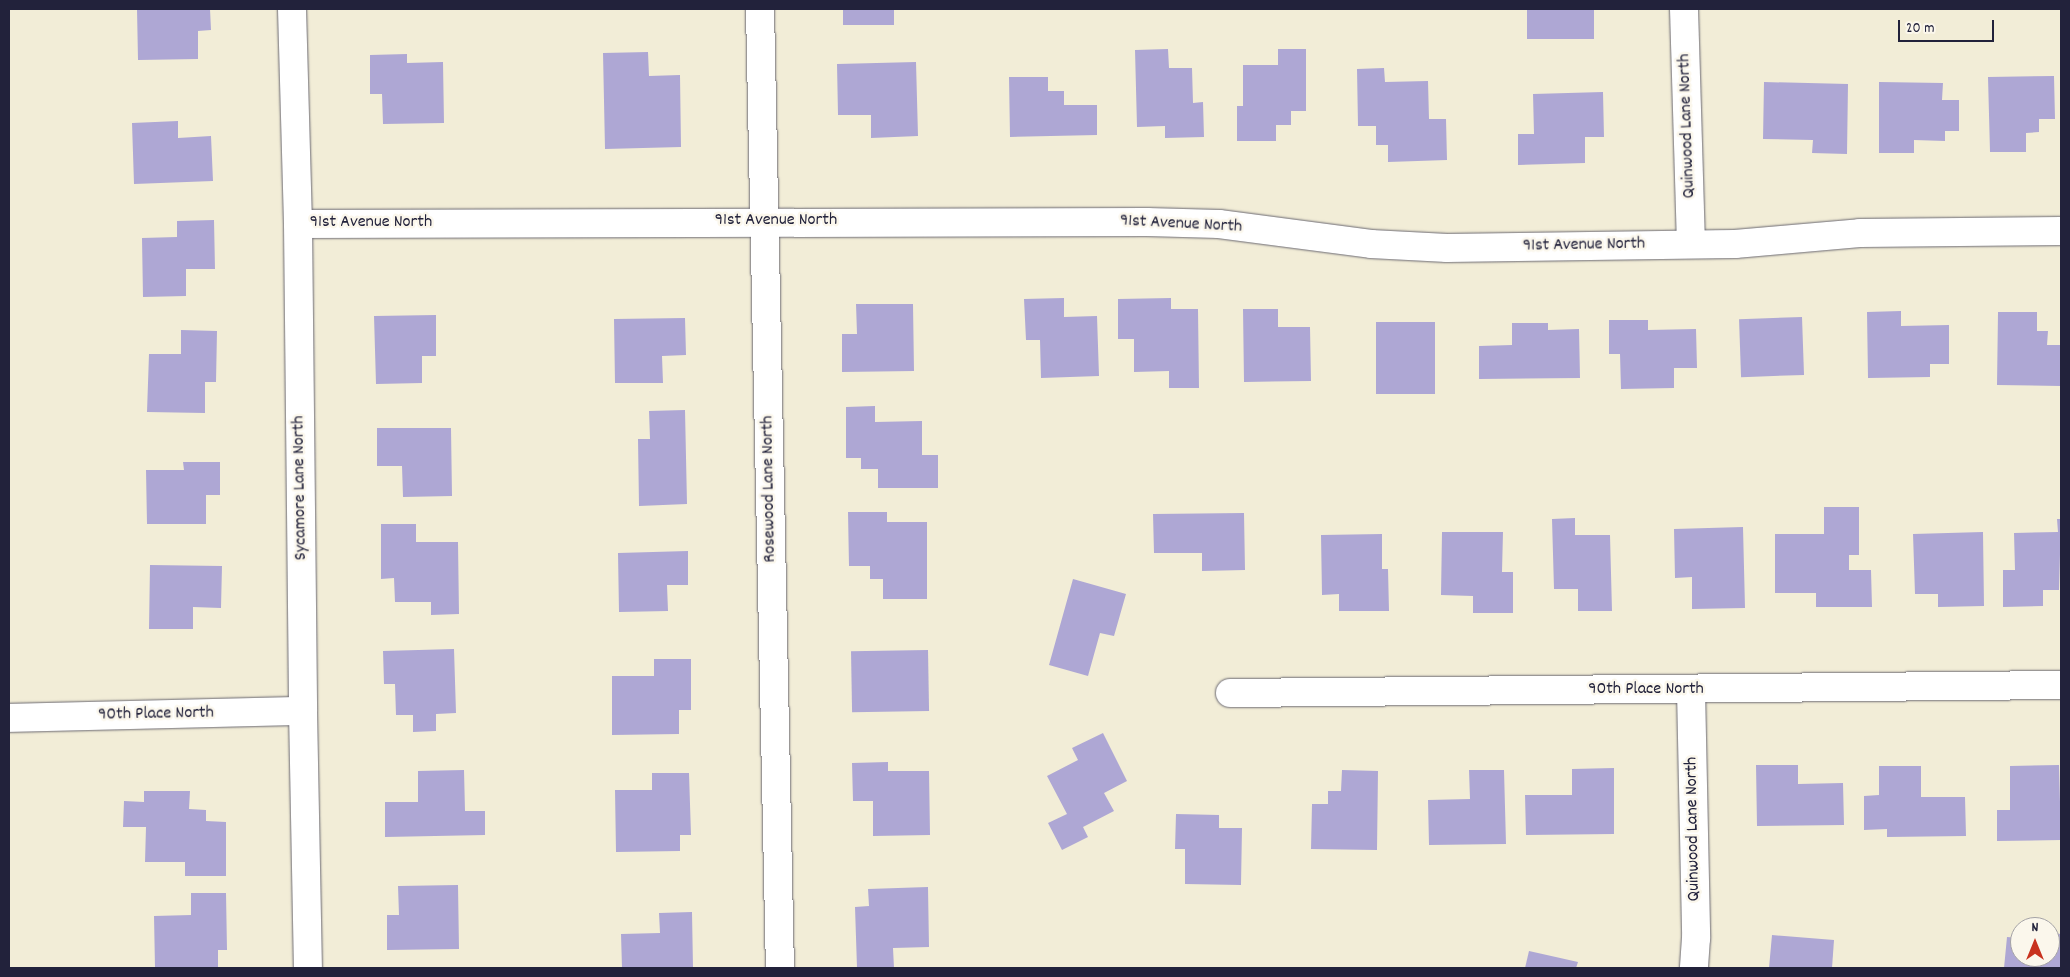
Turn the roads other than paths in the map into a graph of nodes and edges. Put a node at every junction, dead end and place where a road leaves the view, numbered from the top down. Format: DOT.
graph roads {
  1 [pos="292,9"];
  2 [pos="760,9"];
  3 [pos="1684,9"];
  4 [pos="764,221"];
  5 [pos="298,224"];
  6 [pos="2061,231"];
  7 [pos="1691,244"];
  8 [pos="2061,685"];
  9 [pos="1691,690"];
  10 [pos="1230,693"];
  11 [pos="303,712"];
  12 [pos="9,718"];
  13 [pos="308,968"];
  14 [pos="780,968"];
  15 [pos="1694,968"];
  1 -- 5 [label="street, Sycamore Lane North"];
  2 -- 4 [label="street, Rosewood Lane North"];
  3 -- 7 [label="street, Quinwood Lane North"];
  4 -- 5 [label="street, 91st Avenue North"];
  4 -- 7 [label="street, 91st Avenue North"];
  4 -- 14 [label="street, Rosewood Lane North"];
  5 -- 11 [label="street, Sycamore Lane North"];
  6 -- 7 [label="street, 91st Avenue North"];
  8 -- 9 [label="street, 90th Place North"];
  9 -- 10 [label="street, 90th Place North"];
  9 -- 15 [label="street, Quinwood Lane North"];
  11 -- 12 [label="street, 90th Place North"];
  11 -- 13 [label="street, Sycamore Lane North"];
}
